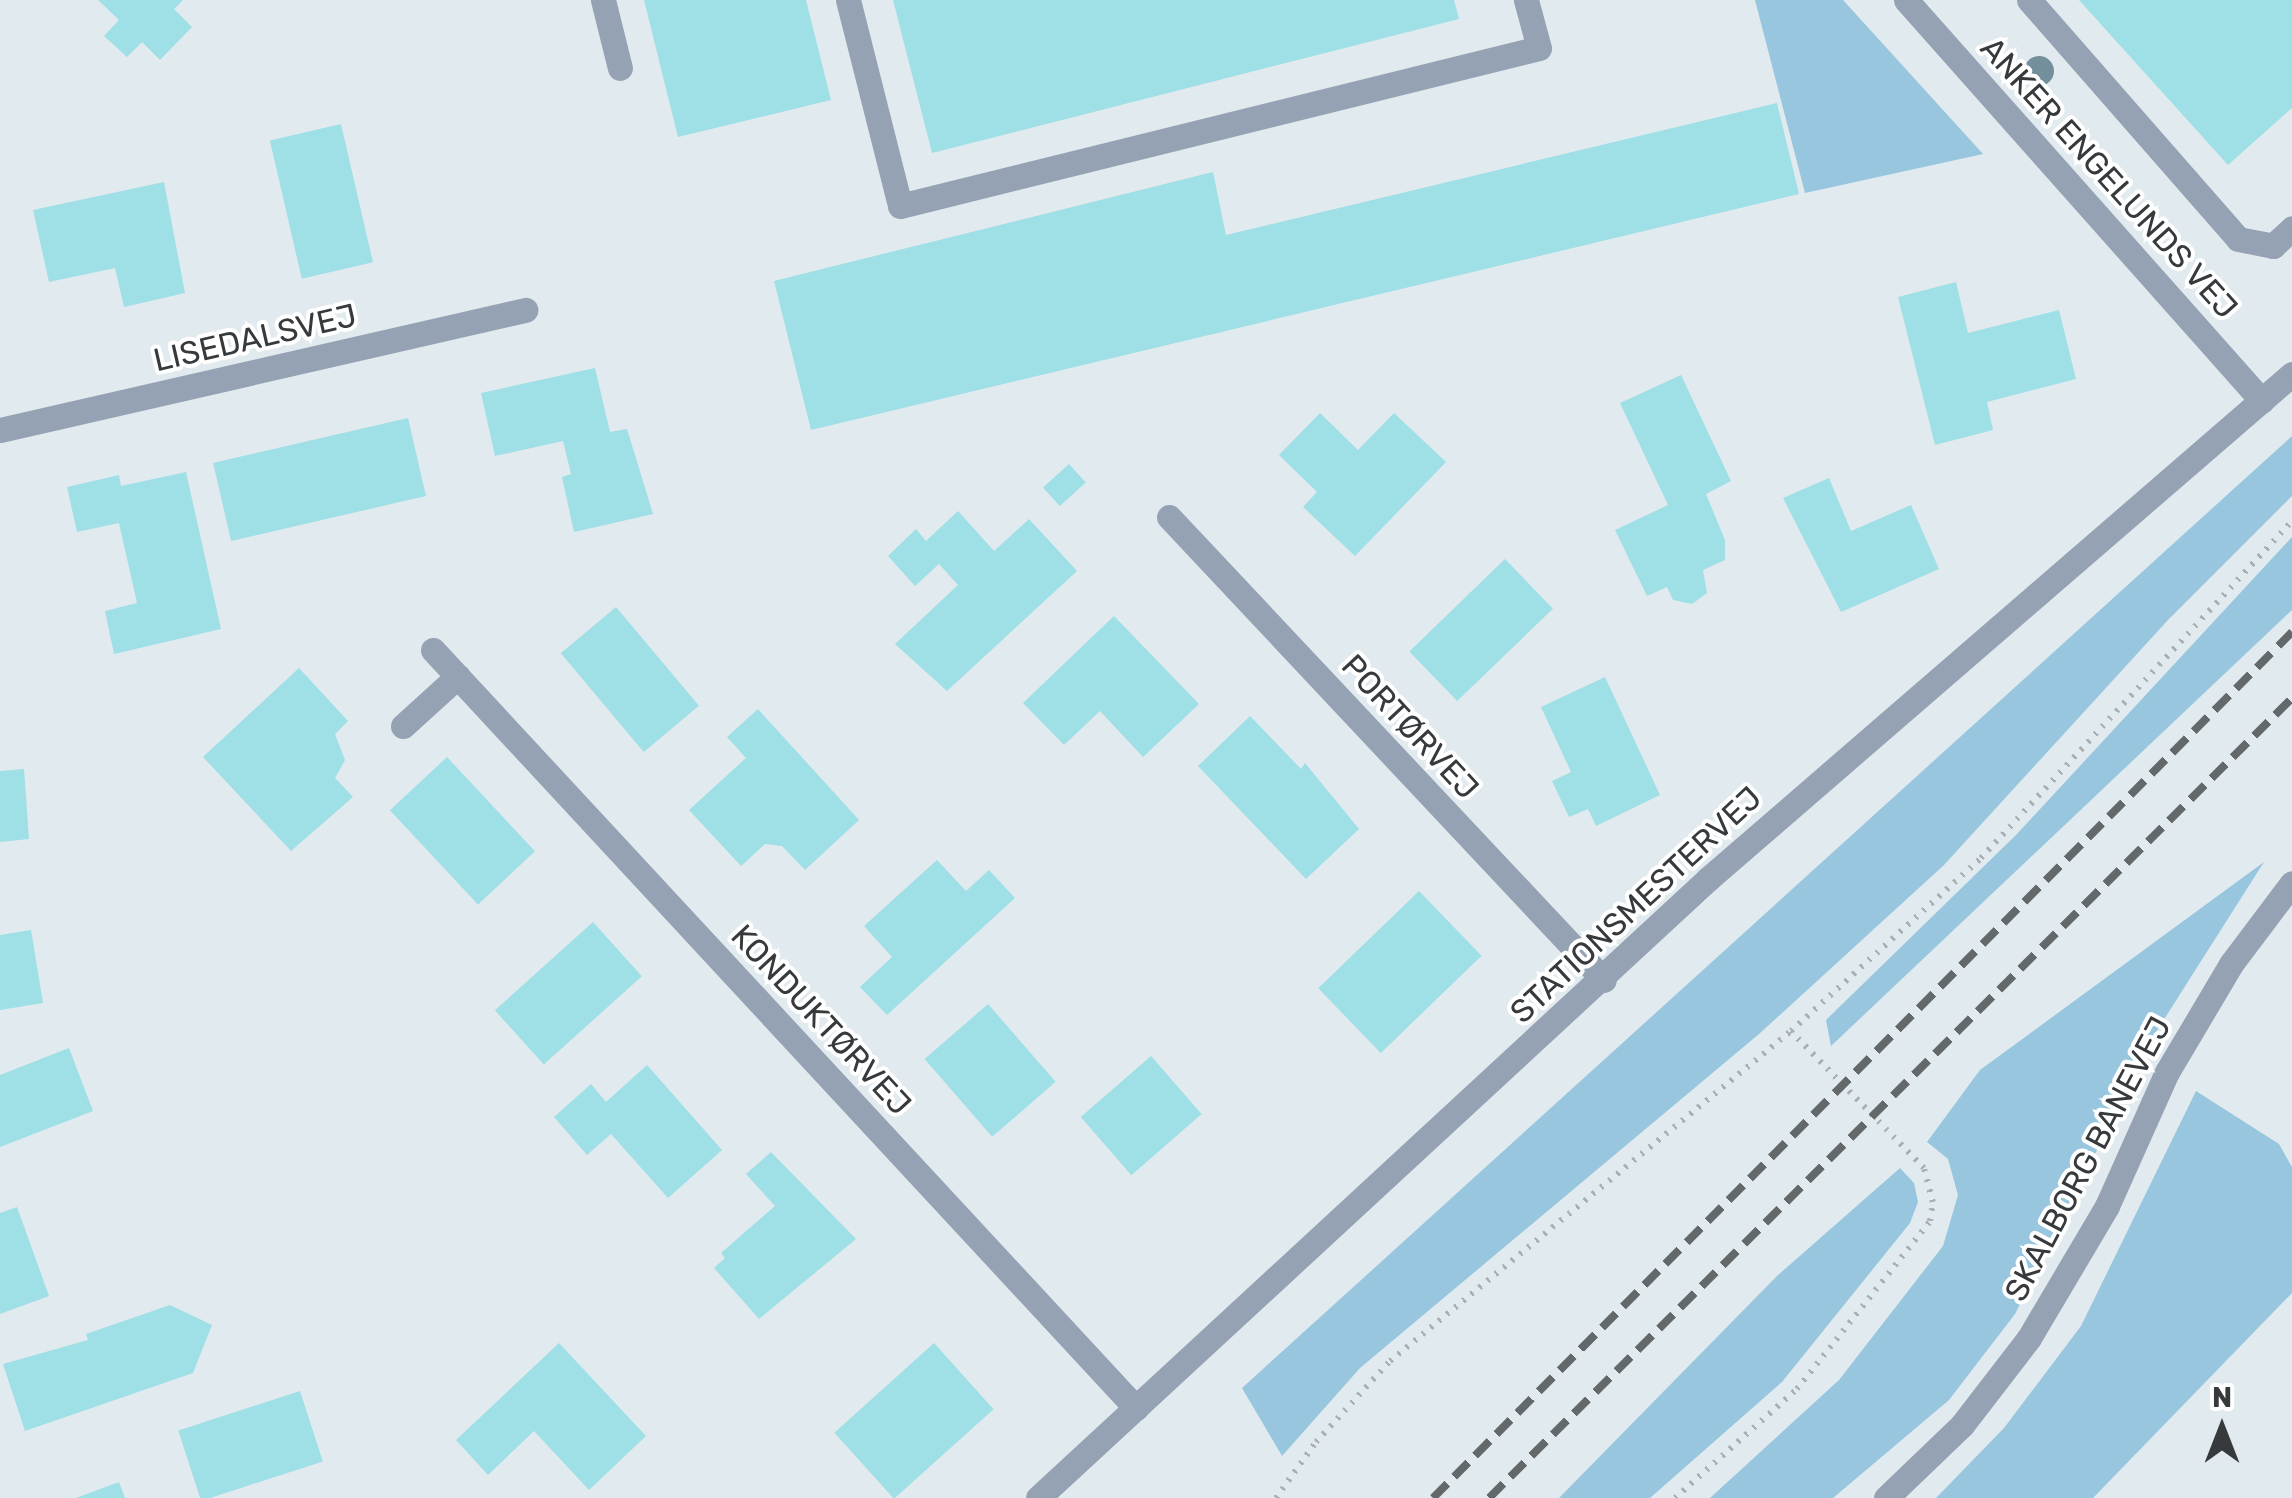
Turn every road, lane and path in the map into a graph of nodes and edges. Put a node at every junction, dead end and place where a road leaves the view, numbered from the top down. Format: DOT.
graph roads {
  1 [pos="604,0"];
  2 [pos="848,0"];
  3 [pos="1526,0"];
  4 [pos="1906,0"];
  5 [pos="2029,0"];
  6 [pos="620,68"];
  7 [pos="2292,228"];
  8 [pos="524,310"];
  9 [pos="2292,374"];
  10 [pos="2262,401"];
  11 [pos="0,430"];
  12 [pos="1169,517"];
  13 [pos="2292,521"];
  14 [pos="433,650"];
  15 [pos="458,676"];
  16 [pos="403,726"];
  17 [pos="2292,883"];
  18 [pos="1604,980"];
  19 [pos="1791,1032"];
  20 [pos="1136,1408"];
  21 [pos="1038,1498"];
  22 [pos="1276,1498"];
  23 [pos="1675,1498"];
  24 [pos="1886,1498"];
  1 -- 6 [label="street"];
  2 -- 3 [label="street"];
  4 -- 10 [label="street, ANKER ENGELUNDS VEJ"];
  5 -- 7 [label="street"];
  8 -- 11 [label="street, LISEDALSVEJ"];
  9 -- 10 [label="street, STATIONSMESTERVEJ"];
  10 -- 18 [label="street, STATIONSMESTERVEJ"];
  12 -- 18 [label="street, PORTØRVEJ"];
  13 -- 19 [label="path"];
  14 -- 15 [label="street, KONDUKTØRVEJ"];
  15 -- 16 [label="street"];
  15 -- 20 [label="street, KONDUKTØRVEJ"];
  17 -- 24 [label="street, SKALBORG BANEVEJ"];
  18 -- 20 [label="street, STATIONSMESTERVEJ"];
  19 -- 22 [label="path"];
  19 -- 23 [label="path"];
  20 -- 21 [label="street, STATIONSMESTERVEJ"];
}
